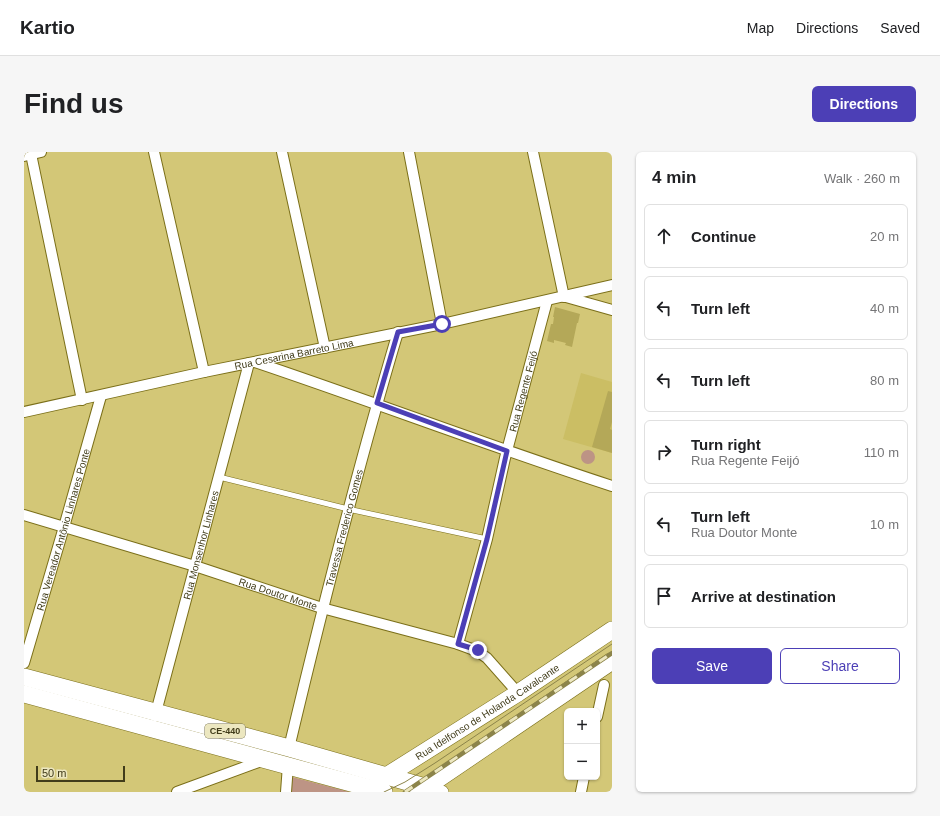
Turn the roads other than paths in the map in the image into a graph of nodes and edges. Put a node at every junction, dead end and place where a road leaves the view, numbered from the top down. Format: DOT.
graph roads {
  1 [pos="41,152"];
  2 [pos="154,152"];
  3 [pos="282,152"];
  4 [pos="409,152"];
  5 [pos="533,152"];
  6 [pos="27,155"];
  7 [pos="612,285"];
  8 [pos="569,296"];
  9 [pos="547,301"];
  10 [pos="612,310"];
  11 [pos="442,324"];
  12 [pos="398,332"];
  13 [pos="325,348"];
  14 [pos="252,362"];
  15 [pos="204,372"];
  16 [pos="100,396"];
  17 [pos="82,400"];
  18 [pos="377,403"];
  19 [pos="24,412"];
  20 [pos="507,451"];
  21 [pos="219,477"];
  22 [pos="612,486"];
  23 [pos="348,508"];
  24 [pos="24,515"];
  25 [pos="64,527"];
  26 [pos="487,539"];
  27 [pos="195,566"];
  28 [pos="322,608"];
  29 [pos="612,630"];
  30 [pos="458,644"];
  31 [pos="612,661"];
  32 [pos="24,663"];
  33 [pos="24,677"];
  34 [pos="584,680"];
  35 [pos="608,687"];
  36 [pos="518,693"];
  37 [pos="24,694"];
  38 [pos="600,709"];
  39 [pos="154,720"];
  40 [pos="289,748"];
  41 [pos="267,759"];
  42 [pos="288,765"];
  43 [pos="583,780"];
  44 [pos="375,787"];
  45 [pos="422,790"];
  46 [pos="177,792"];
  47 [pos="286,792"];
  48 [pos="442,792"];
  49 [pos="580,792"];
  1 -- 6 [label="street"];
  2 -- 15 [label="street"];
  3 -- 13 [label="street"];
  4 -- 11 [label="street"];
  5 -- 8 [label="street"];
  6 -- 17 [label="street"];
  7 -- 8 [label="street, Rua Cesarina Barreto Lima"];
  8 -- 9 [label="street, Rua Cesarina Barreto Lima"];
  8 -- 10 [label="street"];
  9 -- 11 [label="street, Rua Cesarina Barreto Lima"];
  9 -- 20 [label="street, Rua Regente Feijó"];
  11 -- 12 [label="street, Rua Cesarina Barreto Lima"];
  12 -- 13 [label="street, Rua Cesarina Barreto Lima"];
  12 -- 18 [label="street, Travessa Frederico Gomes"];
  13 -- 14 [label="street, Rua Cesarina Barreto Lima"];
  14 -- 15 [label="street, Rua Cesarina Barreto Lima"];
  14 -- 18 [label="street"];
  14 -- 21 [label="street, Rua Monsenhor Linhares"];
  15 -- 16 [label="street, Rua Cesarina Barreto Lima"];
  16 -- 17 [label="street, Rua Cesarina Barreto Lima"];
  16 -- 25 [label="street, Rua Vereador Antônio Linhares Ponte"];
  17 -- 19 [label="street, Rua Cesarina Barreto Lima"];
  18 -- 20 [label="street"];
  18 -- 23 [label="street, Travessa Frederico Gomes"];
  20 -- 22 [label="street"];
  20 -- 26 [label="street, Rua Regente Feijó"];
  21 -- 23 [label="lane"];
  21 -- 27 [label="street, Rua Monsenhor Linhares"];
  23 -- 26 [label="lane"];
  23 -- 28 [label="street, Travessa Frederico Gomes"];
  24 -- 25 [label="street, Rua Doutor Monte"];
  25 -- 27 [label="street, Rua Doutor Monte"];
  25 -- 32 [label="street, Rua Vereador Antônio Linhares Ponte"];
  26 -- 30 [label="street, Rua Regente Feijó"];
  27 -- 28 [label="street, Rua Doutor Monte"];
  27 -- 39 [label="street, Rua Monsenhor Linhares"];
  28 -- 30 [label="street, Rua Doutor Monte"];
  28 -- 40 [label="street, Travessa Frederico Gomes"];
  29 -- 36 [label="main road, Rua Idelfonso de Holanda Cavalcante"];
  30 -- 36 [label="street, Rua Doutor Monte"];
  31 -- 34 [label="main road"];
  33 -- 39 [label="main road, CE-440"];
  34 -- 35 [label="street"];
  34 -- 45 [label="main road"];
  35 -- 38 [label="street"];
  36 -- 44 [label="main road, Rua Idelfonso de Holanda Cavalcante"];
  37 -- 39 [label="main road, CE-440"];
  39 -- 40 [label="main road, CE-440"];
  39 -- 41 [label="main road, CE-440"];
  40 -- 44 [label="main road, CE-440"];
  41 -- 42 [label="main road, CE-440"];
  41 -- 46 [label="street"];
  42 -- 44 [label="main road, CE-440"];
  42 -- 47 [label="street"];
  43 -- 49 [label="street"];
  44 -- 45 [label="main road, CE-440"];
  45 -- 48 [label="street"];
}
